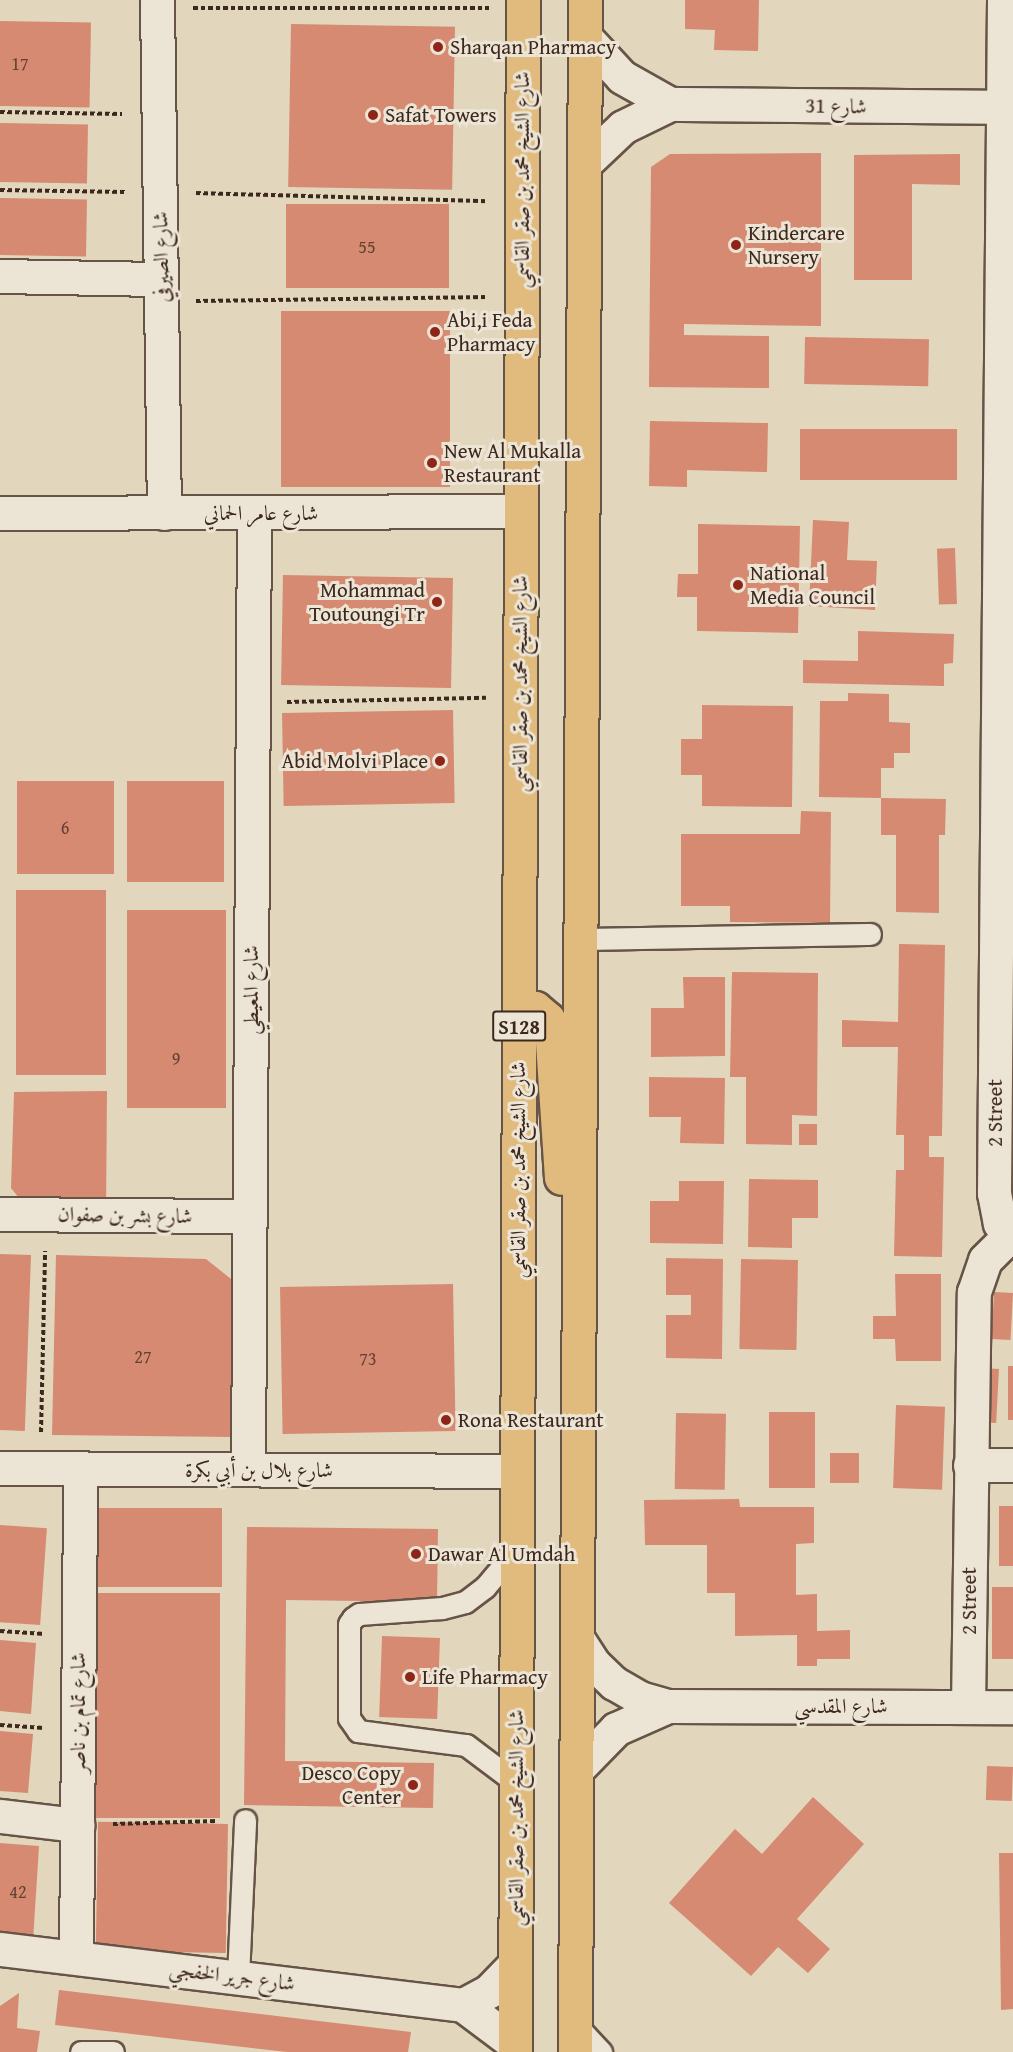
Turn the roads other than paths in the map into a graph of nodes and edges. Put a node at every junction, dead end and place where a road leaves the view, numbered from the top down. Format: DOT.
graph roads {
  1 [pos="585,0"];
  2 [pos="1004,0"];
  3 [pos="157,4"];
  4 [pos="523,4"];
  5 [pos="585,37"];
  6 [pos="670,104"];
  7 [pos="1003,107"];
  8 [pos="585,163"];
  9 [pos="0,276"];
  10 [pos="162,290"];
  11 [pos="521,511"];
  12 [pos="0,513"];
  13 [pos="164,513"];
  14 [pos="254,513"];
  15 [pos="1005,919"];
  16 [pos="870,934"];
  17 [pos="580,939"];
  18 [pos="519,1008"];
  19 [pos="0,1214"];
  20 [pos="249,1216"];
  21 [pos="579,1224"];
  22 [pos="1011,1237"];
  23 [pos="970,1465"];
  24 [pos="1013,1465"];
  25 [pos="0,1468"];
  26 [pos="248,1468"];
  27 [pos="80,1470"];
  28 [pos="517,1471"];
  29 [pos="517,1549"];
  30 [pos="577,1638"];
  31 [pos="668,1706"];
  32 [pos="968,1707"];
  33 [pos="1013,1707"];
  34 [pos="577,1769"];
  35 [pos="518,1784"];
  36 [pos="0,1816"];
  37 [pos="245,1820"];
  38 [pos="77,1825"];
  39 [pos="0,1949"];
  40 [pos="76,1957"];
  41 [pos="515,1964"];
  42 [pos="238,1977"];
  43 [pos="463,2005"];
  44 [pos="575,2038"];
  45 [pos="515,2048"];
  46 [pos="81,2052"];
  47 [pos="113,2052"];
  48 [pos="601,2052"];
  1 -- 5 [label="main road"];
  2 -- 7 [label="street, 2 Street"];
  3 -- 10 [label="street, شارع الصيرفي"];
  4 -- 11 [label="main road, شارع الشيخ محمد بن صقر القاسمي / S128"];
  5 -- 6 [label="street, شارع 31"];
  5 -- 8 [label="main road"];
  6 -- 7 [label="street, شارع 31"];
  6 -- 8 [label="street, شارع 31"];
  7 -- 15 [label="street, 2 Street"];
  8 -- 17 [label="main road"];
  9 -- 10 [label="street"];
  10 -- 13 [label="street, شارع الصيرفي"];
  11 -- 14 [label="street, شارع عامر الحماني"];
  11 -- 18 [label="main road, شارع الشيخ محمد بن صقر القاسمي / S128"];
  12 -- 13 [label="street, شارع عامر الحماني"];
  13 -- 14 [label="street, شارع عامر الحماني"];
  14 -- 20 [label="street, شارع المعيطي"];
  15 -- 22 [label="street, 2 Street"];
  16 -- 17 [label="lane"];
  17 -- 21 [label="main road"];
  18 -- 21 [label="main road"];
  18 -- 28 [label="main road, شارع الشيخ محمد بن صقر القاسمي / S128"];
  19 -- 20 [label="street, شارع بشر بن صفوان"];
  20 -- 26 [label="street, شارع المعيطي"];
  21 -- 30 [label="main road"];
  22 -- 23 [label="street, 2 Street"];
  23 -- 24 [label="street"];
  23 -- 32 [label="street, 2 Street"];
  25 -- 27 [label="street, شارع بلال بن أبي بكرة"];
  26 -- 27 [label="street, شارع بلال بن أبي بكرة"];
  26 -- 28 [label="street, شارع بلال بن أبي بكرة"];
  27 -- 38 [label="street, شارع تمام بن ناصر"];
  28 -- 29 [label="main road, شارع الشيخ محمد بن صقر القاسمي / S128"];
  29 -- 35 [label="main road, شارع الشيخ محمد بن صقر القاسمي / S128"];
  29 -- 35 [label="lane"];
  30 -- 31 [label="street, شارع المقدسي"];
  30 -- 34 [label="main road"];
  31 -- 32 [label="street, شارع المقدسي"];
  31 -- 34 [label="street, شارع المقدسي"];
  32 -- 33 [label="street, شارع المقدسي"];
  34 -- 44 [label="main road"];
  35 -- 41 [label="main road, شارع الشيخ محمد بن صقر القاسمي / S128"];
  36 -- 38 [label="street"];
  37 -- 42 [label="lane"];
  38 -- 40 [label="street, شارع تمام بن ناصر"];
  39 -- 40 [label="street, شارع جرير الخفجي"];
  40 -- 42 [label="street, شارع جرير الخفجي"];
  41 -- 43 [label="street"];
  41 -- 45 [label="main road, شارع الشيخ محمد بن صقر القاسمي / S128"];
  42 -- 43 [label="street, شارع جرير الخفجي"];
  43 -- 45 [label="street, شارع جرير الخفجي"];
  44 -- 48 [label="lane"];
  46 -- 47 [label="lane"];
}
